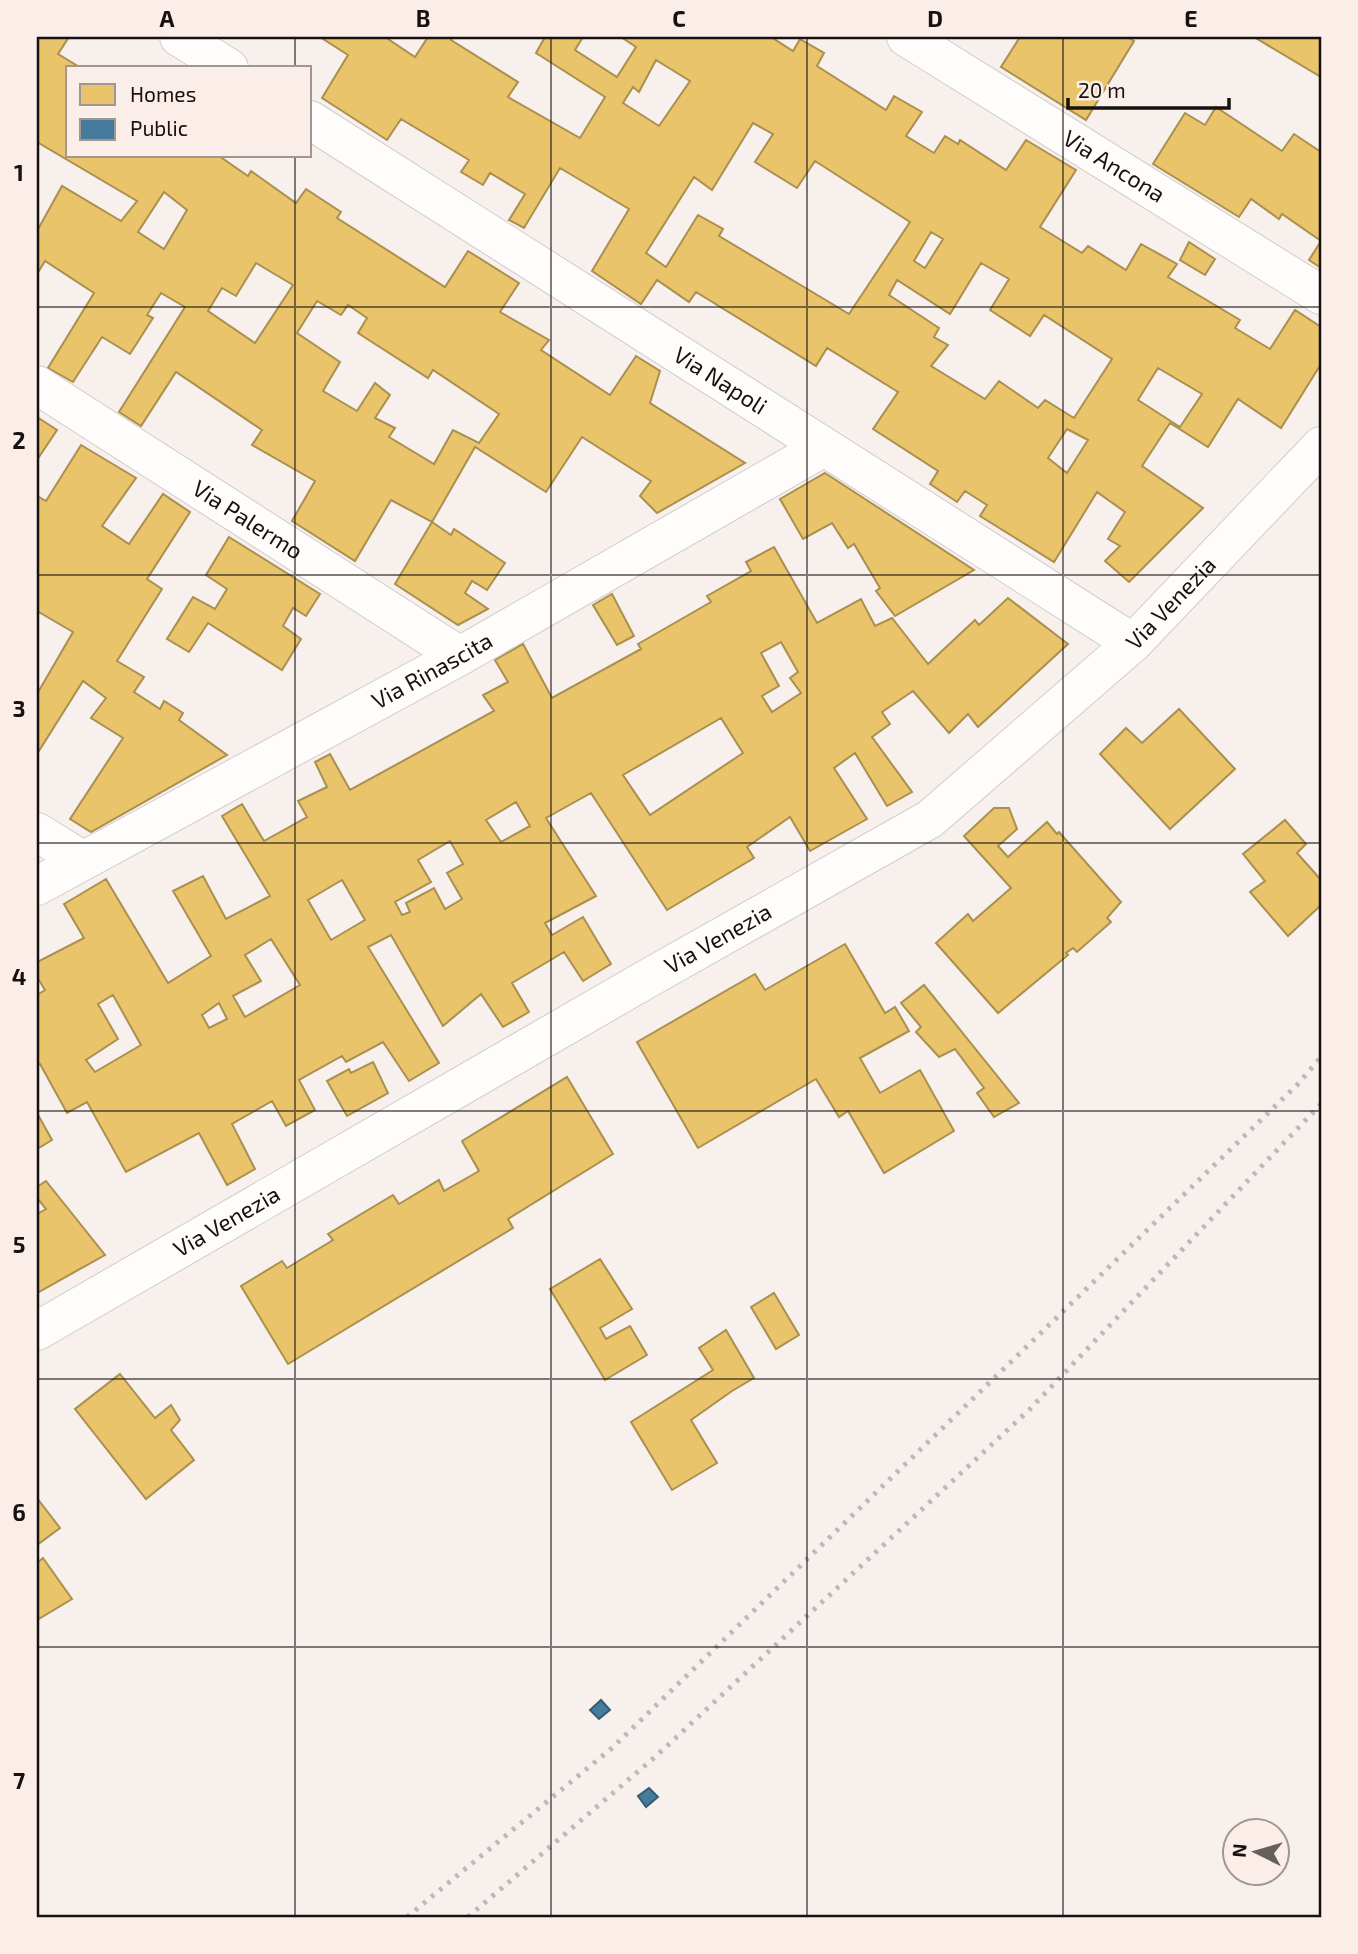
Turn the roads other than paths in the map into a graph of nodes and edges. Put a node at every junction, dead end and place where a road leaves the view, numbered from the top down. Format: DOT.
graph roads {
  1 [pos="179,37"];
  2 [pos="906,37"];
  3 [pos="226,66"];
  4 [pos="312,121"];
  5 [pos="1321,295"];
  6 [pos="37,385"];
  7 [pos="1321,446"];
  8 [pos="824,447"];
  9 [pos="1133,643"];
  10 [pos="460,656"];
  11 [pos="37,832"];
  12 [pos="82,860"];
  13 [pos="37,886"];
  14 [pos="37,1331"];
  1 -- 3 [label="street"];
  2 -- 5 [label="street, Via Ancona"];
  4 -- 8 [label="street, Via Napoli"];
  6 -- 10 [label="street, Via Palermo"];
  7 -- 9 [label="street, Via Venezia"];
  8 -- 9 [label="street, Via Napoli"];
  8 -- 10 [label="street, Via Rinascita"];
  9 -- 14 [label="street, Via Venezia"];
  10 -- 12 [label="street, Via Rinascita"];
  11 -- 12 [label="street"];
  12 -- 13 [label="street, Via Rinascita"];
}
